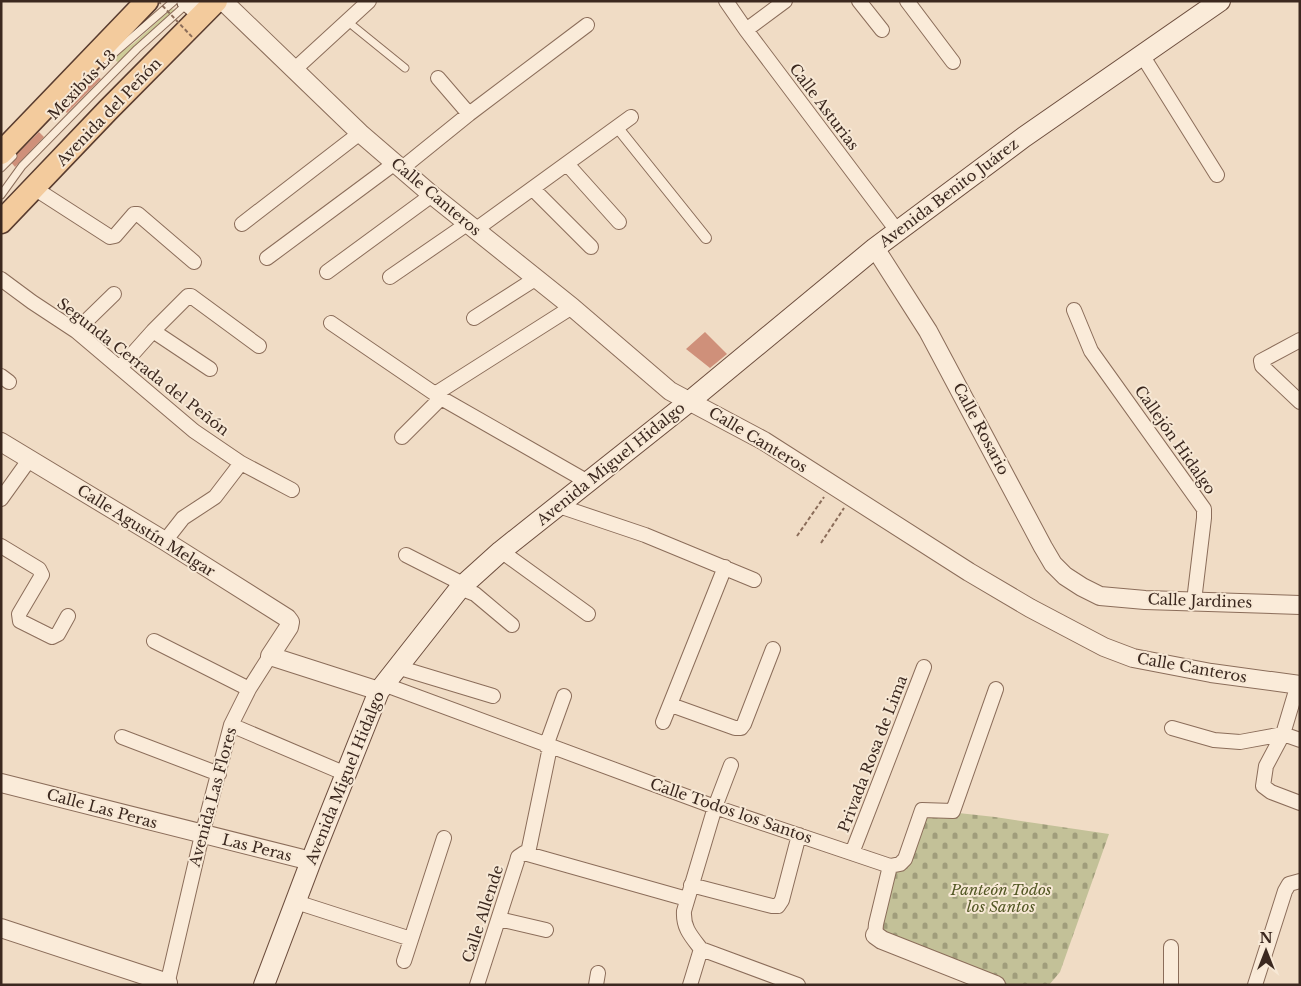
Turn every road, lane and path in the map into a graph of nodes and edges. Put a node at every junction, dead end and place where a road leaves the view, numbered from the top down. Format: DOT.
graph roads {
  1 [pos="147,1"];
  2 [pos="158,1"];
  3 [pos="223,1"];
  4 [pos="369,1"];
  5 [pos="726,1"];
  6 [pos="785,1"];
  7 [pos="859,1"];
  8 [pos="906,1"];
  9 [pos="1220,1"];
  10 [pos="193,4"];
  11 [pos="347,22"];
  12 [pos="587,25"];
  13 [pos="746,30"];
  14 [pos="882,30"];
  15 [pos="194,39"];
  16 [pos="1142,55"];
  17 [pos="953,62"];
  18 [pos="98,68"];
  19 [pos="405,68"];
  20 [pos="295,69"];
  21 [pos="438,78"];
  22 [pos="469,114"];
  23 [pos="631,117"];
  24 [pos="617,127"];
  25 [pos="360,133"];
  26 [pos="11,150"];
  27 [pos="567,164"];
  28 [pos="398,166"];
  29 [pos="1,168"];
  30 [pos="1217,175"];
  31 [pos="34,188"];
  32 [pos="533,189"];
  33 [pos="1,195"];
  34 [pos="432,195"];
  35 [pos="1,222"];
  36 [pos="619,222"];
  37 [pos="242,224"];
  38 [pos="471,227"];
  39 [pos="898,232"];
  40 [pos="706,238"];
  41 [pos="591,247"];
  42 [pos="875,248"];
  43 [pos="267,258"];
  44 [pos="194,262"];
  45 [pos="327,272"];
  46 [pos="390,277"];
  47 [pos="1,278"];
  48 [pos="535,279"];
  49 [pos="114,294"];
  50 [pos="572,307"];
  51 [pos="1074,310"];
  52 [pos="474,318"];
  53 [pos="331,322"];
  54 [pos="76,331"];
  55 [pos="153,331"];
  56 [pos="1300,340"];
  57 [pos="259,346"];
  58 [pos="120,368"];
  59 [pos="210,370"];
  60 [pos="438,397"];
  61 [pos="690,400"];
  62 [pos="1300,402"];
  63 [pos="402,437"];
  64 [pos="1,442"];
  65 [pos="29,460"];
  66 [pos="242,463"];
  67 [pos="588,482"];
  68 [pos="832,485"];
  69 [pos="292,490"];
  70 [pos="851,497"];
  71 [pos="1,499"];
  72 [pos="559,506"];
  73 [pos="797,536"];
  74 [pos="165,541"];
  75 [pos="821,544"];
  76 [pos="1,546"];
  77 [pos="501,551"];
  78 [pos="406,556"];
  79 [pos="725,568"];
  80 [pos="754,580"];
  81 [pos="462,586"];
  82 [pos="1100,596"];
  83 [pos="1194,601"];
  84 [pos="1300,605"];
  85 [pos="588,614"];
  86 [pos="68,616"];
  87 [pos="290,622"];
  88 [pos="512,626"];
  89 [pos="154,640"];
  90 [pos="773,649"];
  91 [pos="270,656"];
  92 [pos="397,666"];
  93 [pos="924,667"];
  94 [pos="1299,685"];
  95 [pos="381,688"];
  96 [pos="249,689"];
  97 [pos="996,689"];
  98 [pos="493,696"];
  99 [pos="564,696"];
  100 [pos="671,705"];
  101 [pos="663,722"];
  102 [pos="231,725"];
  103 [pos="1172,728"];
  104 [pos="1283,734"];
  105 [pos="122,738"];
  106 [pos="1300,740"];
  107 [pos="548,746"];
  108 [pos="731,765"];
  109 [pos="219,774"];
  110 [pos="346,774"];
  111 [pos="1,783"];
  112 [pos="1300,803"];
  113 [pos="715,807"];
  114 [pos="202,835"];
  115 [pos="799,835"];
  116 [pos="444,838"];
  117 [pos="852,852"];
  118 [pos="524,854"];
  119 [pos="311,861"];
  120 [pos="890,866"];
  121 [pos="1300,881"];
  122 [pos="691,885"];
  123 [pos="687,899"];
  124 [pos="296,902"];
  125 [pos="499,919"];
  126 [pos="1,928"];
  127 [pos="546,930"];
  128 [pos="875,934"];
  129 [pos="411,939"];
  130 [pos="1171,947"];
  131 [pos="701,949"];
  132 [pos="404,961"];
  133 [pos="168,984"];
  134 [pos="480,984"];
  135 [pos="264,985"];
  136 [pos="690,985"];
  137 [pos="798,985"];
  138 [pos="996,985"];
  139 [pos="1171,985"];
  140 [pos="1256,985"];
  1 -- 26 [label="main road"];
  2 -- 15 [label="path, bridge"];
  3 -- 20 [label="street, Calle Canteros"];
  4 -- 11 [label="street"];
  5 -- 13 [label="street, Calle Asturias"];
  6 -- 13 [label="street"];
  7 -- 14 [label="street"];
  8 -- 17 [label="street"];
  9 -- 16 [label="main road, Avenida Benito Juárez"];
  10 -- 18 [label="lane, Mexibús L3"];
  10 -- 31 [label="main road, Avenida del Peñón"];
  10 -- 33 [label="lane, Mexibús L3"];
  11 -- 19 [label="lane"];
  11 -- 20 [label="street"];
  12 -- 22 [label="street"];
  13 -- 39 [label="street, Calle Asturias"];
  16 -- 30 [label="street"];
  16 -- 39 [label="main road, Avenida Benito Juárez"];
  20 -- 25 [label="street, Calle Canteros"];
  21 -- 22 [label="street"];
  22 -- 28 [label="street"];
  23 -- 24 [label="street"];
  24 -- 27 [label="street"];
  24 -- 40 [label="street"];
  25 -- 28 [label="street, Calle Canteros"];
  25 -- 37 [label="street"];
  26 -- 29 [label="lane"];
  27 -- 32 [label="street"];
  27 -- 36 [label="street"];
  28 -- 34 [label="street, Calle Canteros"];
  28 -- 43 [label="street"];
  31 -- 35 [label="main road, Avenida del Peñón"];
  31 -- 44 [label="street"];
  32 -- 38 [label="street"];
  32 -- 41 [label="street"];
  34 -- 38 [label="street, Calle Canteros"];
  34 -- 45 [label="street"];
  38 -- 46 [label="street"];
  38 -- 48 [label="street, Calle Canteros"];
  39 -- 42 [label="main road, Avenida Benito Juárez"];
  42 -- 61 [label="main road, Avenida Benito Juárez"];
  42 -- 82 [label="street, Calle Rosario"];
  47 -- 54 [label="street, Segunda Cerrada del Peñón"];
  48 -- 50 [label="street, Calle Canteros"];
  48 -- 52 [label="street"];
  49 -- 54 [label="street"];
  50 -- 60 [label="street"];
  50 -- 61 [label="street, Calle Canteros"];
  51 -- 83 [label="street, Callejón Hidalgo"];
  53 -- 60 [label="street"];
  54 -- 58 [label="street, Segunda Cerrada del Peñón"];
  55 -- 57 [label="street"];
  55 -- 58 [label="street"];
  55 -- 59 [label="street"];
  56 -- 62 [label="street"];
  58 -- 66 [label="street, Segunda Cerrada del Peñón"];
  60 -- 63 [label="street"];
  60 -- 67 [label="street"];
  61 -- 67 [label="main road, Avenida Miguel Hidalgo"];
  61 -- 68 [label="street, Calle Canteros"];
  64 -- 65 [label="street, Calle Agustín Melgar"];
  65 -- 71 [label="street"];
  65 -- 74 [label="street, Calle Agustín Melgar"];
  66 -- 69 [label="street, Segunda Cerrada del Peñón"];
  66 -- 74 [label="street"];
  67 -- 72 [label="main road, Avenida Miguel Hidalgo"];
  68 -- 70 [label="street, Calle Canteros"];
  68 -- 73 [label="path"];
  70 -- 75 [label="path"];
  70 -- 94 [label="street, Calle Canteros"];
  72 -- 77 [label="main road, Avenida Miguel Hidalgo"];
  72 -- 79 [label="street"];
  74 -- 87 [label="street, Calle Agustín Melgar"];
  76 -- 86 [label="street"];
  77 -- 81 [label="main road, Avenida Miguel Hidalgo"];
  77 -- 85 [label="street"];
  78 -- 81 [label="street"];
  79 -- 80 [label="street"];
  79 -- 100 [label="street"];
  81 -- 88 [label="street"];
  81 -- 92 [label="main road, Avenida Miguel Hidalgo"];
  82 -- 83 [label="street, Calle Jardines"];
  83 -- 84 [label="street, Calle Jardines"];
  87 -- 91 [label="street, Avenida Las Flores"];
  89 -- 96 [label="street"];
  90 -- 100 [label="street"];
  91 -- 95 [label="street"];
  91 -- 96 [label="street, Avenida Las Flores"];
  92 -- 95 [label="main road, Avenida Miguel Hidalgo"];
  92 -- 98 [label="street"];
  93 -- 117 [label="street, Privada Rosa de Lima"];
  94 -- 104 [label="street"];
  95 -- 107 [label="street, Calle Todos los Santos"];
  95 -- 110 [label="main road, Avenida Miguel Hidalgo"];
  96 -- 102 [label="street, Avenida Las Flores"];
  97 -- 120 [label="street"];
  99 -- 107 [label="street, Calle Allende"];
  100 -- 101 [label="street"];
  102 -- 109 [label="street, Avenida Las Flores"];
  102 -- 110 [label="street"];
  103 -- 104 [label="street"];
  104 -- 106 [label="street"];
  104 -- 112 [label="street"];
  105 -- 109 [label="street"];
  107 -- 113 [label="street, Calle Todos los Santos"];
  107 -- 118 [label="street, Calle Allende"];
  108 -- 113 [label="street"];
  109 -- 114 [label="street, Avenida Las Flores"];
  110 -- 119 [label="main road, Avenida Miguel Hidalgo"];
  111 -- 114 [label="street, Calle Las Peras"];
  113 -- 115 [label="street, Calle Todos los Santos"];
  113 -- 122 [label="street"];
  114 -- 119 [label="street, Las Peras"];
  114 -- 133 [label="street, Avenida Las Flores"];
  115 -- 117 [label="street, Calle Todos los Santos"];
  115 -- 122 [label="street"];
  116 -- 129 [label="street"];
  117 -- 120 [label="street, Calle Todos los Santos"];
  118 -- 123 [label="street"];
  118 -- 125 [label="street, Calle Allende"];
  119 -- 124 [label="main road, Avenida Miguel Hidalgo"];
  120 -- 128 [label="street"];
  121 -- 140 [label="street"];
  122 -- 123 [label="street"];
  123 -- 131 [label="street"];
  124 -- 129 [label="street"];
  124 -- 135 [label="main road, Avenida Miguel Hidalgo"];
  125 -- 127 [label="street"];
  125 -- 134 [label="street, Calle Allende"];
  126 -- 133 [label="street"];
  128 -- 138 [label="street"];
  129 -- 132 [label="street"];
  130 -- 139 [label="street"];
  131 -- 136 [label="street"];
  131 -- 137 [label="street"];
}
